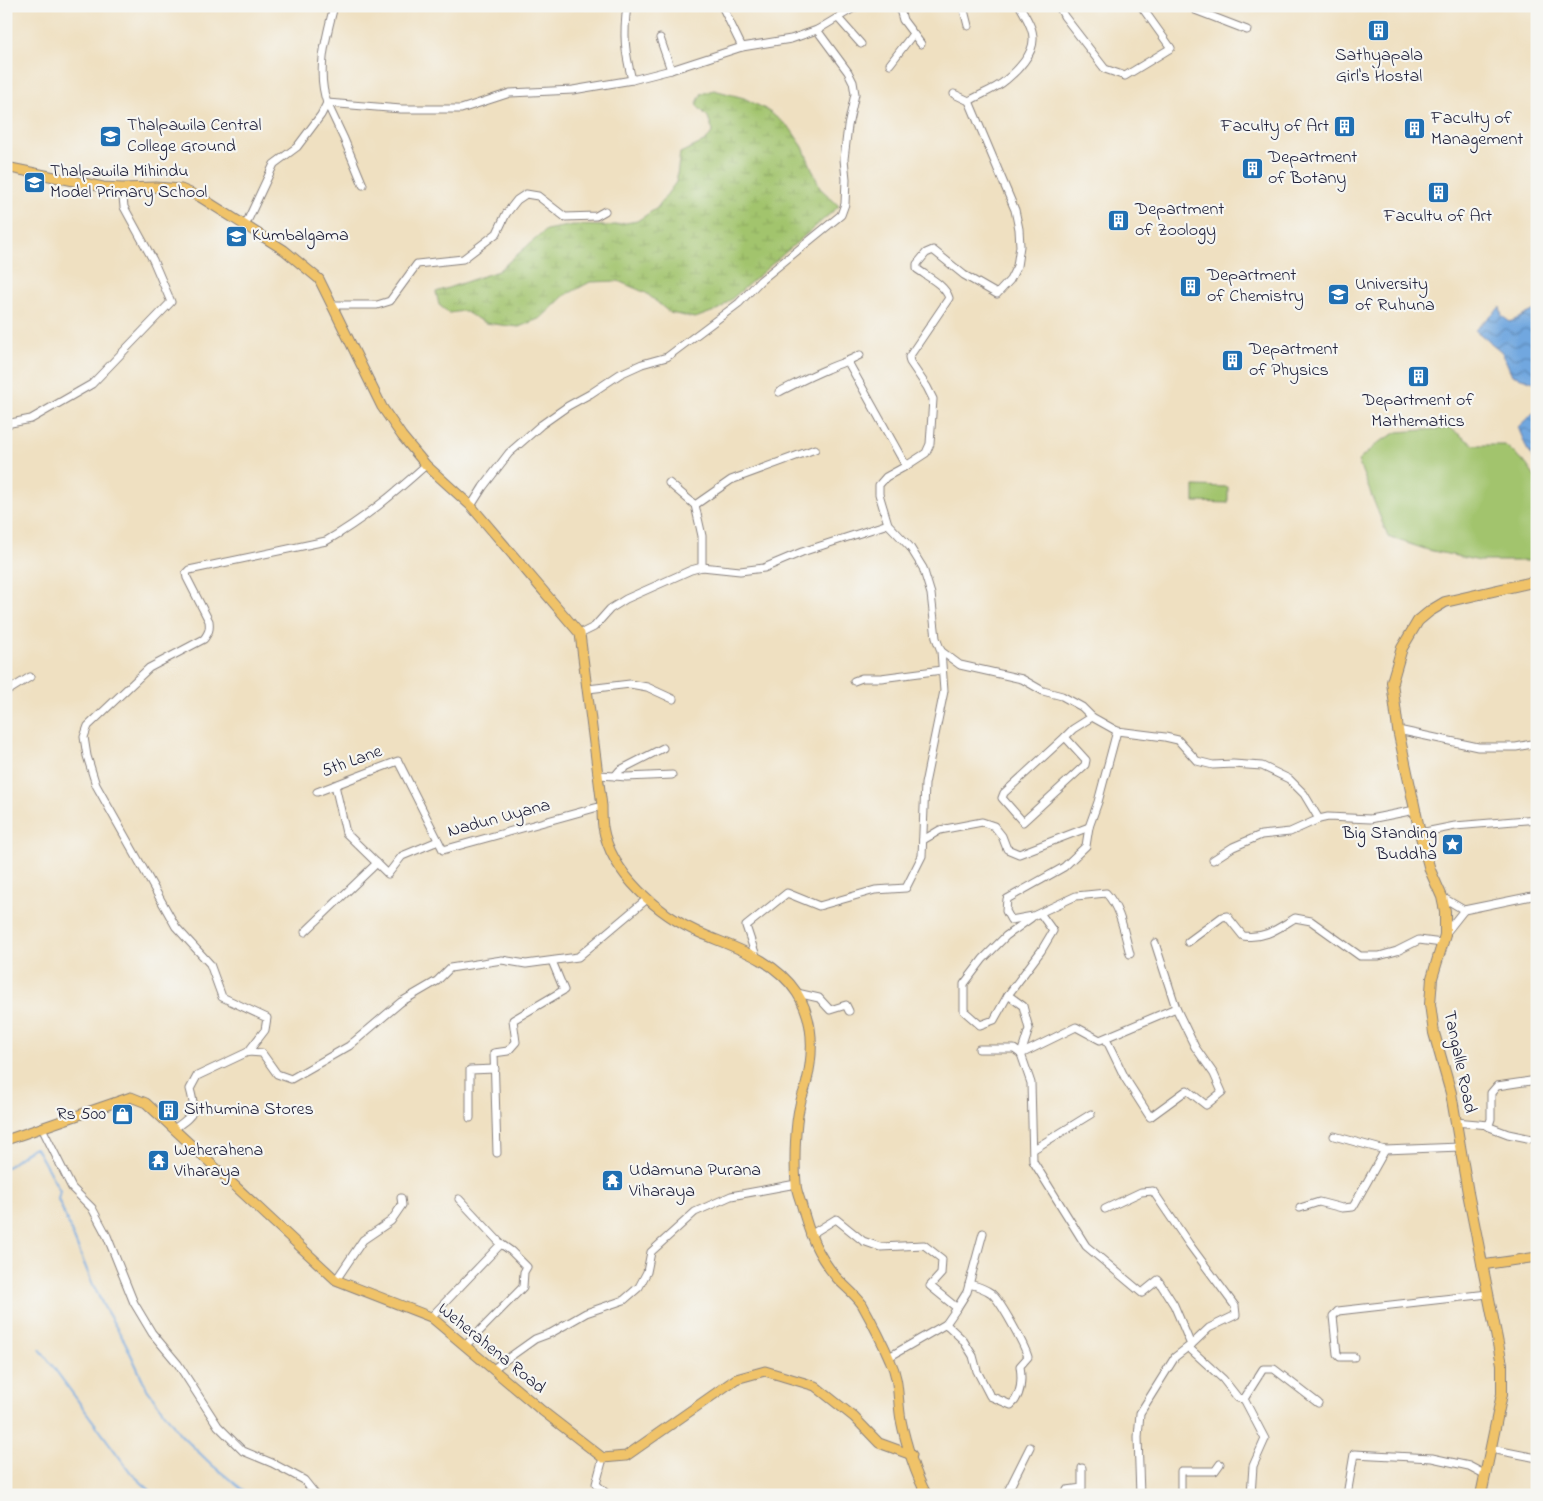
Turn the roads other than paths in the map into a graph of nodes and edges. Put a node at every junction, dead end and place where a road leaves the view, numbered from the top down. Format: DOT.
graph roads {
  1 [pos="334,6"];
  2 [pos="627,6"];
  3 [pos="722,6"];
  4 [pos="857,6"];
  5 [pos="899,6"];
  6 [pos="966,6"];
  7 [pos="1020,6"];
  8 [pos="1059,6"];
  9 [pos="1141,6"];
  10 [pos="1192,6"];
  11 [pos="838,18"];
  12 [pos="968,26"];
  13 [pos="818,30"];
  14 [pos="1247,30"];
  15 [pos="913,34"];
  16 [pos="660,38"];
  17 [pos="861,44"];
  18 [pos="921,44"];
  19 [pos="742,47"];
  20 [pos="890,64"];
  21 [pos="671,70"];
  22 [pos="632,80"];
  23 [pos="954,94"];
  24 [pos="969,101"];
  25 [pos="326,103"];
  26 [pos="6,167"];
  27 [pos="363,185"];
  28 [pos="122,188"];
  29 [pos="606,211"];
  30 [pos="245,226"];
  31 [pos="333,305"];
  32 [pos="860,355"];
  33 [pos="848,362"];
  34 [pos="779,392"];
  35 [pos="6,424"];
  36 [pos="815,449"];
  37 [pos="426,465"];
  38 [pos="906,466"];
  39 [pos="669,483"];
  40 [pos="695,505"];
  41 [pos="471,506"];
  42 [pos="888,524"];
  43 [pos="702,567"];
  44 [pos="1537,581"];
  45 [pos="580,634"];
  46 [pos="941,651"];
  47 [pos="942,670"];
  48 [pos="30,677"];
  49 [pos="854,682"];
  50 [pos="588,689"];
  51 [pos="6,692"];
  52 [pos="673,699"];
  53 [pos="1092,717"];
  54 [pos="1398,730"];
  55 [pos="1116,731"];
  56 [pos="1065,737"];
  57 [pos="1537,743"];
  58 [pos="663,748"];
  59 [pos="398,762"];
  60 [pos="672,774"];
  61 [pos="598,775"];
  62 [pos="615,776"];
  63 [pos="335,785"];
  64 [pos="317,792"];
  65 [pos="602,806"];
  66 [pos="1415,810"];
  67 [pos="1319,819"];
  68 [pos="1537,819"];
  69 [pos="1088,827"];
  70 [pos="1420,833"];
  71 [pos="923,840"];
  72 [pos="438,841"];
  73 [pos="1212,860"];
  74 [pos="377,863"];
  75 [pos="1537,895"];
  76 [pos="1442,897"];
  77 [pos="647,899"];
  78 [pos="1464,910"];
  79 [pos="1037,915"];
  80 [pos="305,932"];
  81 [pos="1444,939"];
  82 [pos="1188,942"];
  83 [pos="1155,943"];
  84 [pos="1130,954"];
  85 [pos="756,956"];
  86 [pos="552,961"];
  87 [pos="797,993"];
  88 [pos="1008,995"];
  89 [pos="1176,1008"];
  90 [pos="849,1011"];
  91 [pos="1106,1039"];
  92 [pos="979,1049"];
  93 [pos="248,1052"];
  94 [pos="1022,1054"];
  95 [pos="495,1069"];
  96 [pos="1537,1080"];
  97 [pos="1091,1114"];
  98 [pos="470,1118"];
  99 [pos="1456,1122"];
  100 [pos="1486,1126"];
  101 [pos="42,1128"];
  102 [pos="174,1129"];
  103 [pos="1334,1136"];
  104 [pos="6,1140"];
  105 [pos="1537,1140"];
  106 [pos="1460,1147"];
  107 [pos="1034,1149"];
  108 [pos="1385,1150"];
  109 [pos="497,1152"];
  110 [pos="796,1184"];
  111 [pos="401,1198"];
  112 [pos="459,1199"];
  113 [pos="1300,1208"];
  114 [pos="1105,1209"];
  115 [pos="983,1233"];
  116 [pos="810,1235"];
  117 [pos="501,1244"];
  118 [pos="1537,1257"];
  119 [pos="1482,1265"];
  120 [pos="336,1280"];
  121 [pos="969,1284"];
  122 [pos="1488,1294"];
  123 [pos="956,1308"];
  124 [pos="431,1317"];
  125 [pos="946,1324"];
  126 [pos="465,1346"];
  127 [pos="1190,1346"];
  128 [pos="1354,1356"];
  129 [pos="889,1357"];
  130 [pos="493,1369"];
  131 [pos="1244,1399"];
  132 [pos="1318,1403"];
  133 [pos="1030,1447"];
  134 [pos="1491,1449"];
  135 [pos="912,1455"];
  136 [pos="603,1458"];
  137 [pos="1537,1458"];
  138 [pos="1220,1464"];
  139 [pos="1082,1468"];
  140 [pos="1486,1475"];
  141 [pos="316,1495"];
  142 [pos="608,1495"];
  143 [pos="927,1495"];
  144 [pos="1006,1495"];
  145 [pos="1065,1495"];
  146 [pos="1140,1495"];
  147 [pos="1181,1495"];
  148 [pos="1251,1495"];
  149 [pos="1347,1495"];
  150 [pos="1482,1495"];
  1 -- 25 [label="street"];
  2 -- 22 [label="street"];
  3 -- 19 [label="street"];
  4 -- 11 [label="street"];
  5 -- 15 [label="street"];
  6 -- 12 [label="street"];
  7 -- 24 [label="street"];
  8 -- 9 [label="street"];
  10 -- 14 [label="street"];
  11 -- 13 [label="street"];
  11 -- 17 [label="street"];
  13 -- 19 [label="street"];
  13 -- 41 [label="street"];
  15 -- 18 [label="street"];
  15 -- 20 [label="street"];
  16 -- 21 [label="street"];
  19 -- 21 [label="street"];
  21 -- 22 [label="street"];
  22 -- 25 [label="street"];
  23 -- 24 [label="street"];
  24 -- 38 [label="street"];
  25 -- 27 [label="street"];
  25 -- 30 [label="street"];
  26 -- 28 [label="main road"];
  28 -- 30 [label="main road"];
  28 -- 35 [label="street"];
  29 -- 31 [label="street"];
  30 -- 31 [label="main road"];
  31 -- 37 [label="main road"];
  32 -- 33 [label="street"];
  33 -- 34 [label="street"];
  33 -- 38 [label="street"];
  36 -- 40 [label="street"];
  37 -- 41 [label="main road"];
  37 -- 93 [label="street"];
  38 -- 42 [label="street"];
  39 -- 40 [label="street"];
  40 -- 43 [label="street"];
  41 -- 45 [label="main road"];
  42 -- 43 [label="street"];
  42 -- 46 [label="street"];
  43 -- 45 [label="street"];
  44 -- 54 [label="highway, Tangalle Road"];
  45 -- 50 [label="main road"];
  46 -- 47 [label="street"];
  46 -- 53 [label="street"];
  47 -- 49 [label="street"];
  47 -- 71 [label="street"];
  48 -- 51 [label="street"];
  50 -- 52 [label="street"];
  50 -- 61 [label="main road"];
  53 -- 55 [label="street"];
  53 -- 56 [label="street"];
  54 -- 57 [label="street"];
  54 -- 66 [label="highway, Tangalle Road"];
  55 -- 67 [label="street"];
  55 -- 69 [label="street"];
  56 -- 56 [label="street"];
  58 -- 62 [label="street"];
  59 -- 63 [label="street, 5th Lane"];
  59 -- 72 [label="street, Nadun Uyana"];
  60 -- 62 [label="street"];
  61 -- 62 [label="street"];
  61 -- 65 [label="main road"];
  63 -- 64 [label="street, 5th Lane"];
  63 -- 74 [label="street"];
  65 -- 72 [label="street, Nadun Uyana"];
  65 -- 77 [label="main road"];
  66 -- 67 [label="street"];
  66 -- 70 [label="highway, Tangalle Road"];
  67 -- 73 [label="street"];
  68 -- 70 [label="street"];
  69 -- 71 [label="street"];
  69 -- 79 [label="street"];
  70 -- 76 [label="highway, Tangalle Road"];
  71 -- 85 [label="street"];
  72 -- 74 [label="street"];
  74 -- 80 [label="street"];
  75 -- 78 [label="street"];
  76 -- 78 [label="street"];
  76 -- 81 [label="highway, Tangalle Road"];
  77 -- 85 [label="main road"];
  77 -- 86 [label="street"];
  78 -- 81 [label="street"];
  79 -- 84 [label="street"];
  79 -- 88 [label="street"];
  79 -- 88 [label="street"];
  81 -- 82 [label="street"];
  81 -- 99 [label="highway, Tangalle Road"];
  83 -- 89 [label="street"];
  85 -- 87 [label="main road"];
  86 -- 93 [label="street"];
  86 -- 95 [label="street"];
  87 -- 90 [label="street"];
  87 -- 110 [label="main road"];
  88 -- 94 [label="street"];
  89 -- 91 [label="street"];
  89 -- 91 [label="street"];
  91 -- 94 [label="street"];
  92 -- 94 [label="street"];
  93 -- 102 [label="street"];
  94 -- 107 [label="street"];
  95 -- 98 [label="street"];
  95 -- 109 [label="street"];
  96 -- 100 [label="street"];
  97 -- 107 [label="street"];
  99 -- 100 [label="street"];
  99 -- 106 [label="highway, Tangalle Road"];
  100 -- 105 [label="street"];
  101 -- 102 [label="main road, Weherahena Road"];
  101 -- 104 [label="main road, Weherahena Road"];
  101 -- 141 [label="street"];
  102 -- 120 [label="main road, Weherahena Road"];
  103 -- 108 [label="street"];
  106 -- 108 [label="street"];
  106 -- 119 [label="highway, Tangalle Road"];
  107 -- 127 [label="street"];
  108 -- 113 [label="street"];
  110 -- 116 [label="main road"];
  110 -- 130 [label="street"];
  111 -- 120 [label="street"];
  112 -- 117 [label="street"];
  114 -- 127 [label="street"];
  115 -- 121 [label="street"];
  116 -- 123 [label="street"];
  116 -- 129 [label="main road"];
  117 -- 124 [label="street"];
  117 -- 126 [label="street"];
  118 -- 119 [label="main road"];
  119 -- 122 [label="highway, Tangalle Road"];
  120 -- 124 [label="main road, Weherahena Road"];
  121 -- 123 [label="street"];
  121 -- 125 [label="street"];
  122 -- 128 [label="street"];
  122 -- 134 [label="highway, Tangalle Road"];
  123 -- 125 [label="street"];
  124 -- 126 [label="main road, Weherahena Road"];
  125 -- 129 [label="street"];
  126 -- 130 [label="main road, Weherahena Road"];
  127 -- 131 [label="street"];
  127 -- 146 [label="street"];
  129 -- 135 [label="main road"];
  130 -- 136 [label="main road, Weherahena Road"];
  131 -- 132 [label="street"];
  131 -- 148 [label="street"];
  133 -- 144 [label="street"];
  134 -- 137 [label="street"];
  134 -- 140 [label="highway, Tangalle Road"];
  135 -- 136 [label="main road"];
  135 -- 143 [label="main road"];
  136 -- 142 [label="street"];
  138 -- 147 [label="street"];
  139 -- 145 [label="street"];
  140 -- 149 [label="street"];
  140 -- 150 [label="highway, Tangalle Road"];
}
